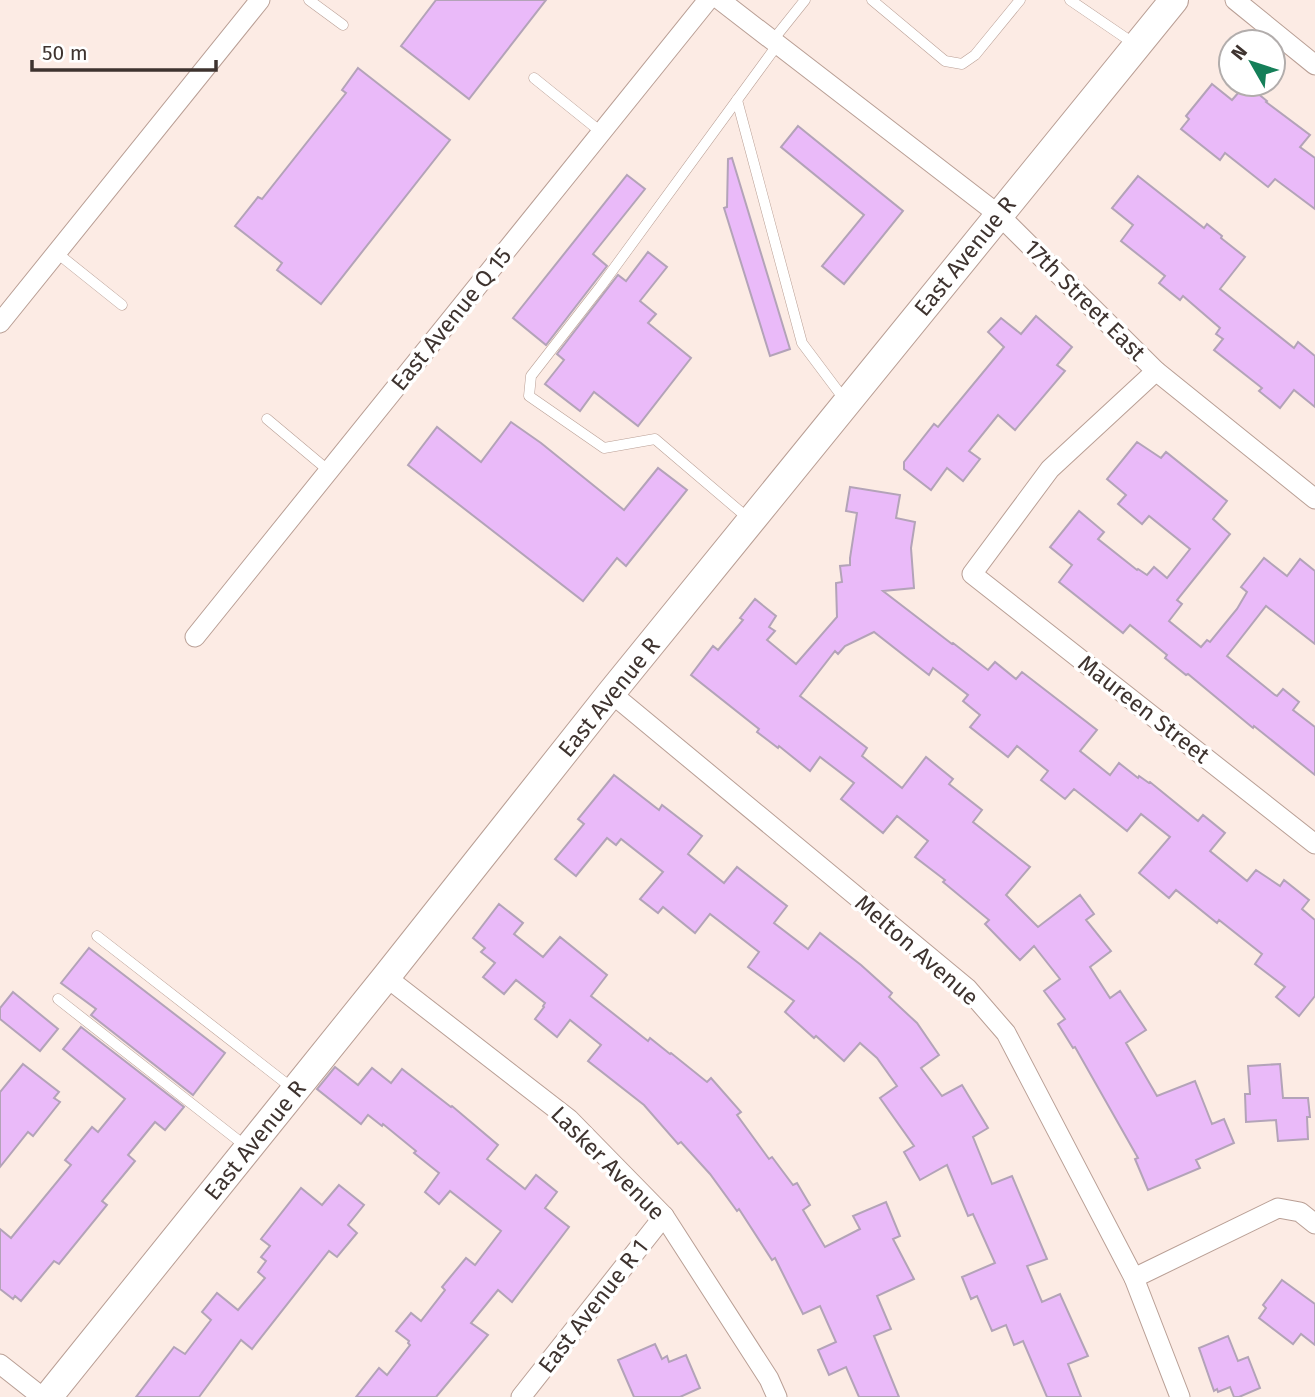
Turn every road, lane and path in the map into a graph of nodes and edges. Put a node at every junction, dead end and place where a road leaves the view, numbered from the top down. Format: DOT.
graph roads {
  1 [pos="309,0"];
  2 [pos="708,0"];
  3 [pos="720,0"];
  4 [pos="805,0"];
  5 [pos="872,0"];
  6 [pos="1020,0"];
  7 [pos="1070,0"];
  8 [pos="1174,0"];
  9 [pos="1235,0"];
  10 [pos="256,5"];
  11 [pos="342,25"];
  12 [pos="775,42"];
  13 [pos="1137,46"];
  14 [pos="1315,65"];
  15 [pos="534,78"];
  16 [pos="737,100"];
  17 [pos="601,132"];
  18 [pos="999,215"];
  19 [pos="57,253"];
  20 [pos="122,305"];
  21 [pos="0,323"];
  22 [pos="1156,371"];
  23 [pos="847,402"];
  24 [pos="267,419"];
  25 [pos="329,471"];
  26 [pos="1315,499"];
  27 [pos="751,521"];
  28 [pos="195,637"];
  29 [pos="611,693"];
  30 [pos="1315,844"];
  31 [pos="97,936"];
  32 [pos="386,977"];
  33 [pos="58,999"];
  34 [pos="295,1090"];
  35 [pos="248,1148"];
  36 [pos="664,1216"];
  37 [pos="1315,1224"];
  38 [pos="1134,1278"];
  39 [pos="0,1364"];
  40 [pos="45,1397"];
  41 [pos="521,1397"];
  42 [pos="777,1397"];
  43 [pos="1180,1397"];
  1 -- 11 [label="lane"];
  2 -- 17 [label="street, East Avenue Q 15"];
  3 -- 12 [label="street, 17th Street East"];
  4 -- 12 [label="lane"];
  5 -- 6 [label="lane"];
  7 -- 13 [label="lane"];
  8 -- 13 [label="main road, East Avenue R"];
  9 -- 14 [label="street"];
  10 -- 19 [label="street"];
  12 -- 16 [label="lane"];
  12 -- 18 [label="street, 17th Street East"];
  13 -- 18 [label="main road, East Avenue R"];
  15 -- 17 [label="lane"];
  16 -- 23 [label="lane"];
  16 -- 27 [label="lane"];
  17 -- 25 [label="street, East Avenue Q 15"];
  18 -- 22 [label="street, 17th Street East"];
  18 -- 23 [label="main road, East Avenue R"];
  19 -- 20 [label="lane"];
  19 -- 21 [label="street"];
  22 -- 26 [label="street, 17th Street East"];
  22 -- 30 [label="street, Maureen Street"];
  23 -- 27 [label="main road, East Avenue R"];
  24 -- 25 [label="lane"];
  25 -- 28 [label="street, East Avenue Q 15"];
  27 -- 29 [label="main road, East Avenue R"];
  29 -- 32 [label="main road, East Avenue R"];
  29 -- 38 [label="street, Melton Avenue"];
  31 -- 34 [label="lane"];
  32 -- 34 [label="main road, East Avenue R"];
  32 -- 36 [label="street, Lasker Avenue"];
  33 -- 35 [label="lane"];
  34 -- 35 [label="main road, East Avenue R"];
  35 -- 40 [label="main road, East Avenue R"];
  36 -- 41 [label="street, East Avenue R 1"];
  36 -- 42 [label="street, Lasker Avenue"];
  37 -- 38 [label="street"];
  38 -- 43 [label="street, Melton Avenue"];
  39 -- 40 [label="street"];
}
